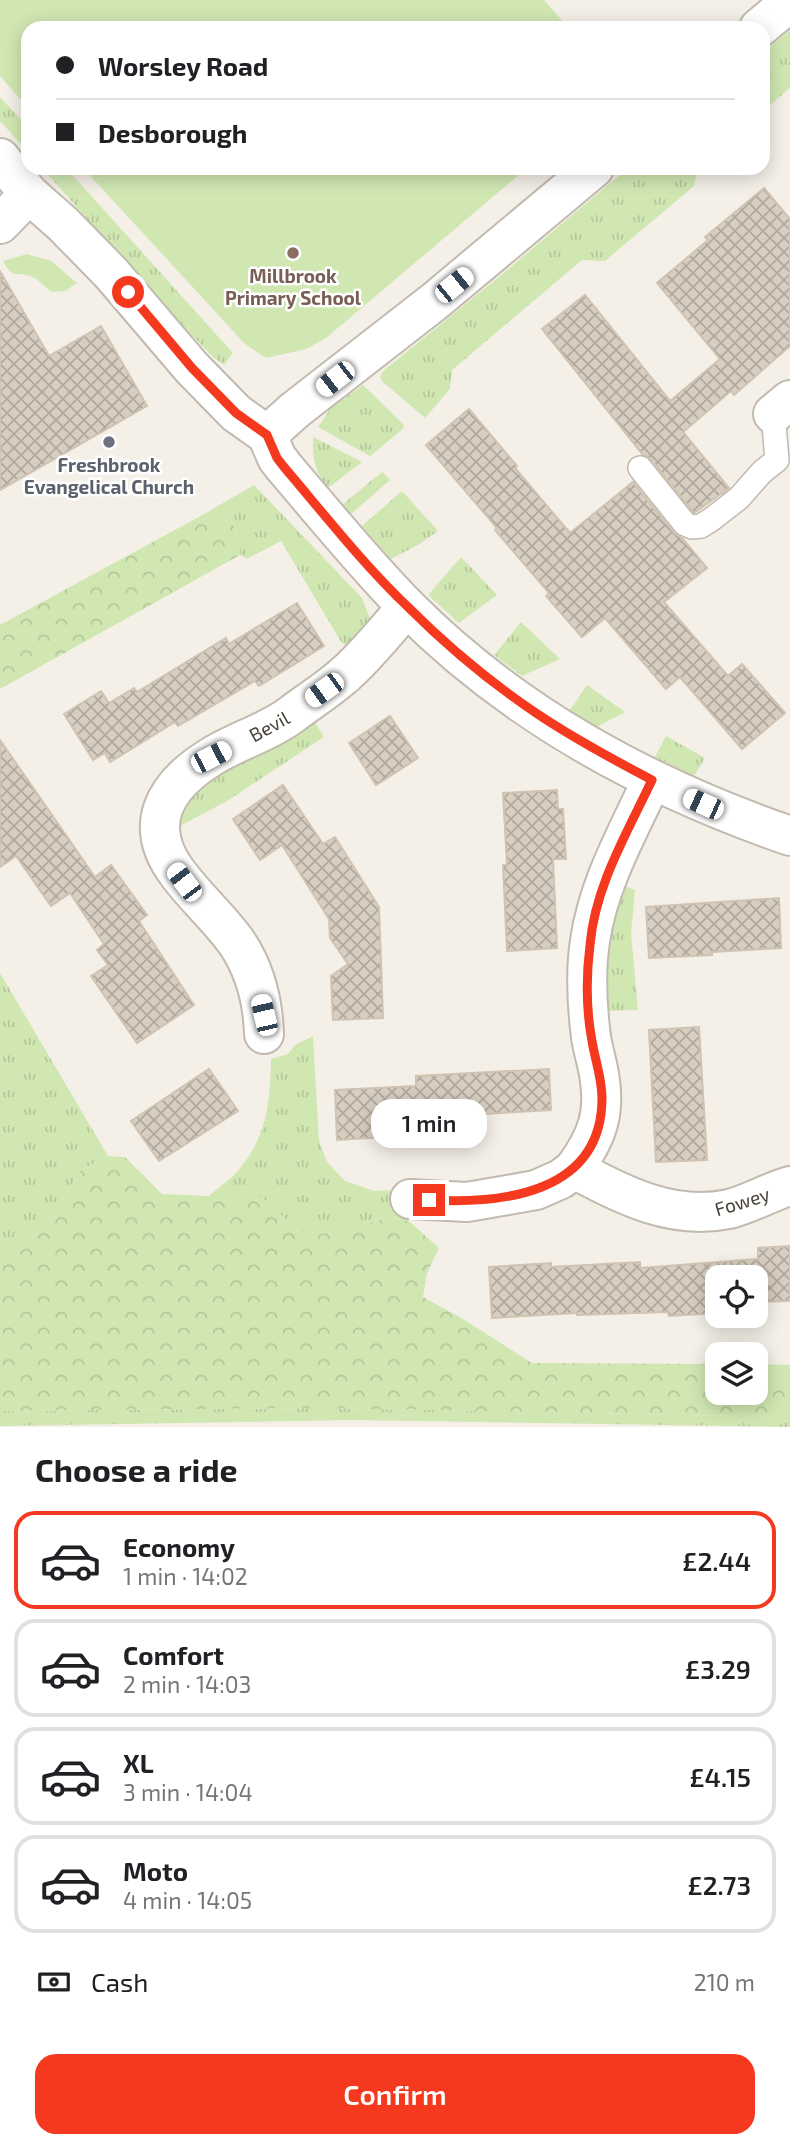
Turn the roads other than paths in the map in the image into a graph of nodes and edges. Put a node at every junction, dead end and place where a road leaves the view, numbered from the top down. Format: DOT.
graph roads {
  1 [pos="790,2"];
  2 [pos="767,21"];
  3 [pos="0,159"];
  4 [pos="586,175"];
  5 [pos="29,194"];
  6 [pos="0,224"];
  7 [pos="782,407"];
  8 [pos="267,435"];
  9 [pos="640,468"];
  10 [pos="407,607"];
  11 [pos="652,780"];
  12 [pos="790,836"];
  13 [pos="264,1034"];
  14 [pos="574,1169"];
  15 [pos="790,1186"];
  16 [pos="410,1199"];
  1 -- 2 [label="street"];
  3 -- 5 [label="street"];
  4 -- 8 [label="street"];
  5 -- 6 [label="street"];
  5 -- 8 [label="street"];
  7 -- 9 [label="lane"];
  8 -- 10 [label="street"];
  10 -- 11 [label="street"];
  10 -- 13 [label="street, Bevil"];
  11 -- 12 [label="street"];
  11 -- 14 [label="street"];
  14 -- 15 [label="street, Fowey"];
  14 -- 16 [label="street"];
}
